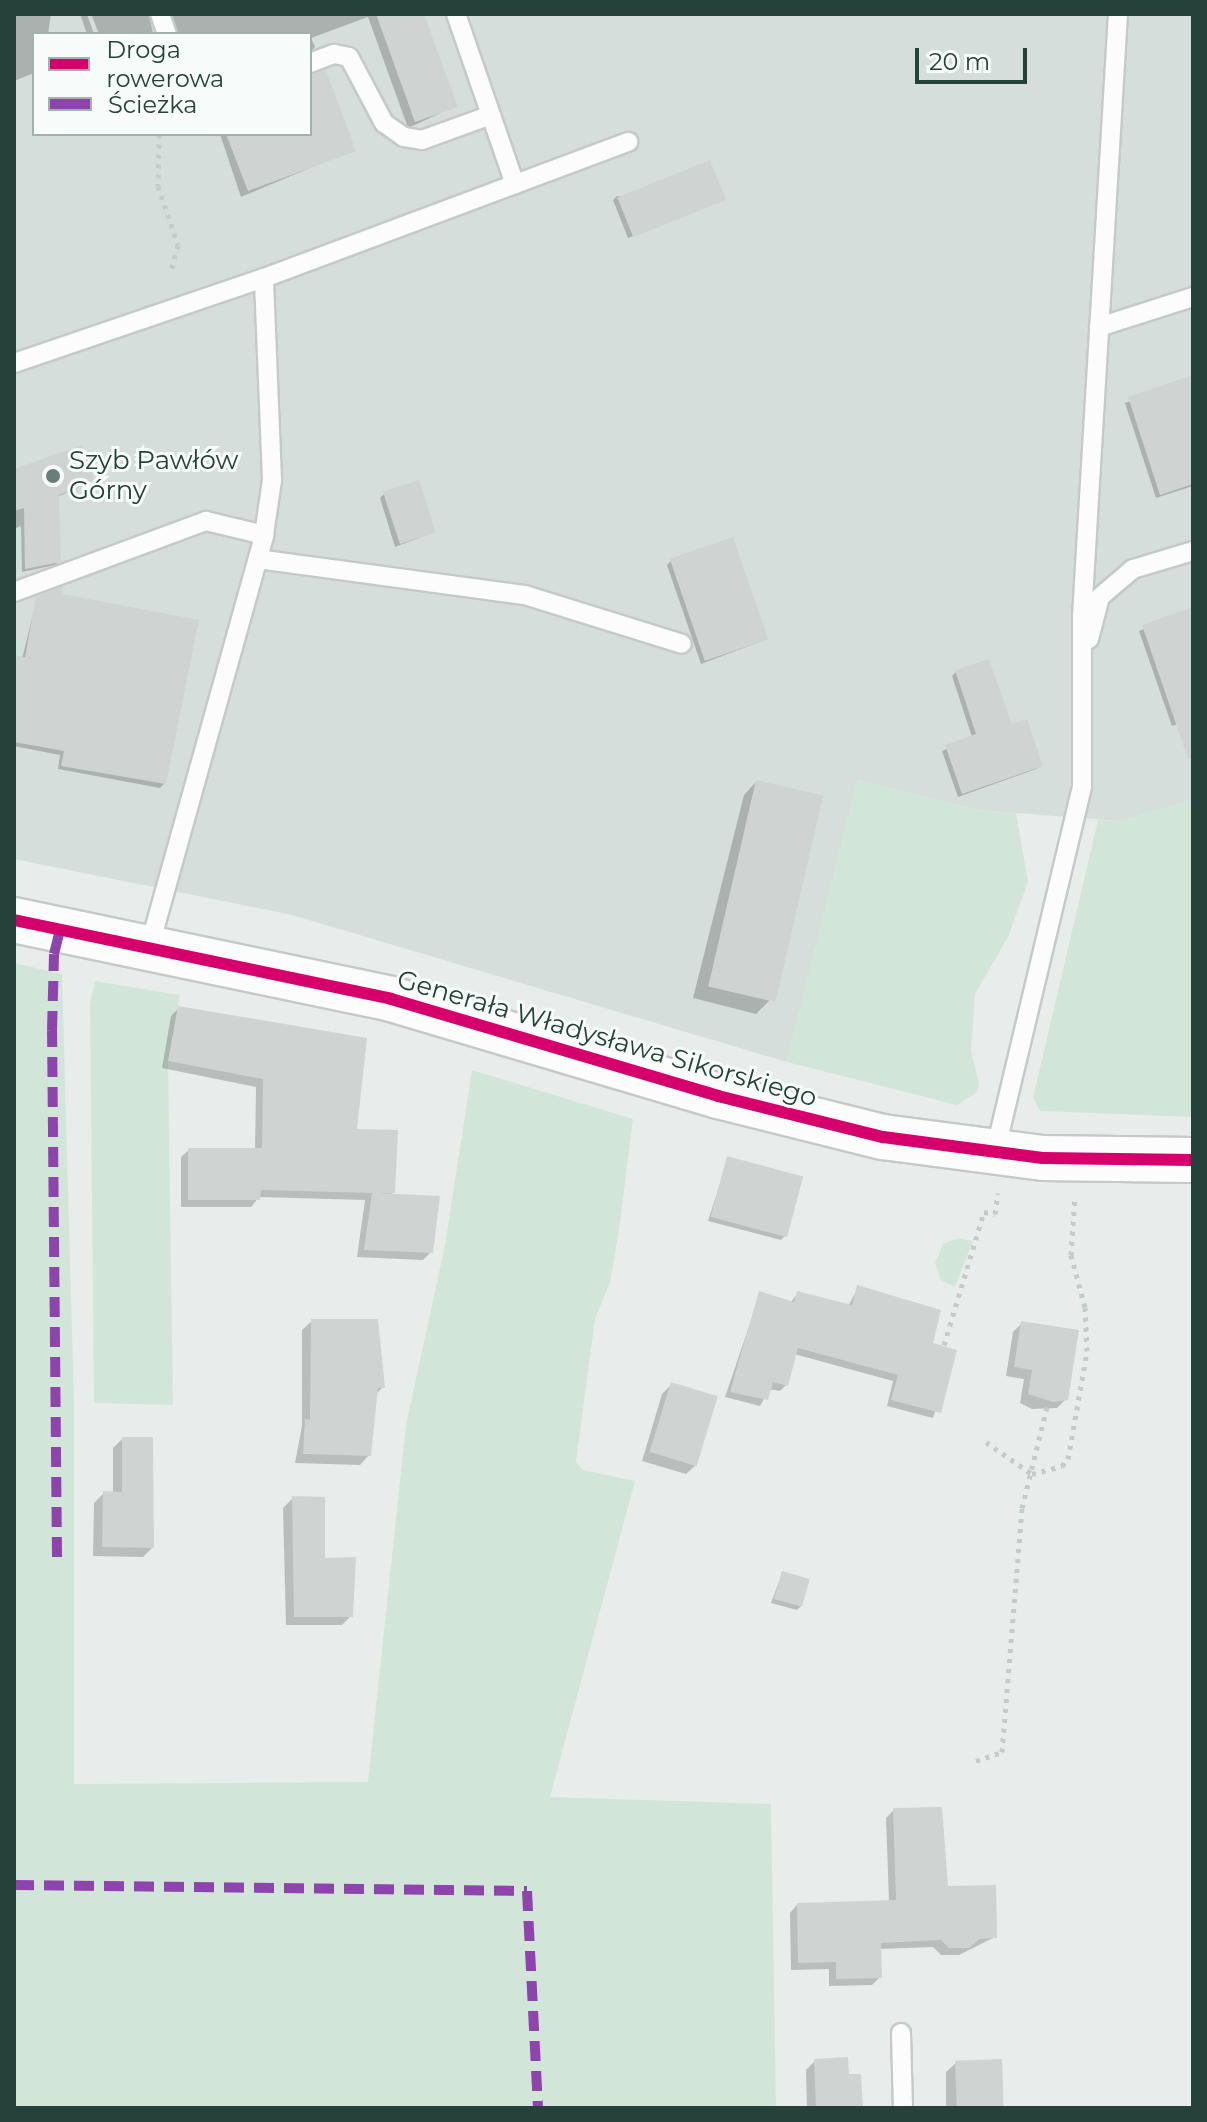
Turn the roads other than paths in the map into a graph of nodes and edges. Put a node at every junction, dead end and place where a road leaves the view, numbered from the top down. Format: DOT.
graph roads {
  1 [pos="456,14"];
  2 [pos="1118,14"];
  3 [pos="312,62"];
  4 [pos="491,115"];
  5 [pos="628,142"];
  6 [pos="515,184"];
  7 [pos="264,278"];
  8 [pos="1193,297"];
  9 [pos="1099,327"];
  10 [pos="14,363"];
  11 [pos="264,535"];
  12 [pos="1193,551"];
  13 [pos="258,559"];
  14 [pos="14,592"];
  15 [pos="682,644"];
  16 [pos="1083,661"];
  17 [pos="14,920"];
  18 [pos="149,948"];
  19 [pos="1193,1160"];
  20 [pos="998,1168"];
  21 [pos="901,2033"];
  22 [pos="903,2108"];
  1 -- 4 [label="lane"];
  2 -- 9 [label="lane"];
  3 -- 4 [label="lane"];
  4 -- 6 [label="lane"];
  5 -- 6 [label="lane"];
  6 -- 7 [label="lane"];
  7 -- 10 [label="lane"];
  7 -- 11 [label="lane"];
  8 -- 9 [label="lane"];
  9 -- 16 [label="lane"];
  11 -- 13 [label="lane"];
  11 -- 14 [label="lane"];
  12 -- 16 [label="lane"];
  13 -- 15 [label="lane"];
  13 -- 18 [label="lane"];
  16 -- 20 [label="lane"];
  17 -- 18 [label="street, Generała Władysława Sikorskiego"];
  18 -- 20 [label="street, Generała Władysława Sikorskiego"];
  19 -- 20 [label="street, Generała Władysława Sikorskiego"];
  21 -- 22 [label="lane"];
}
